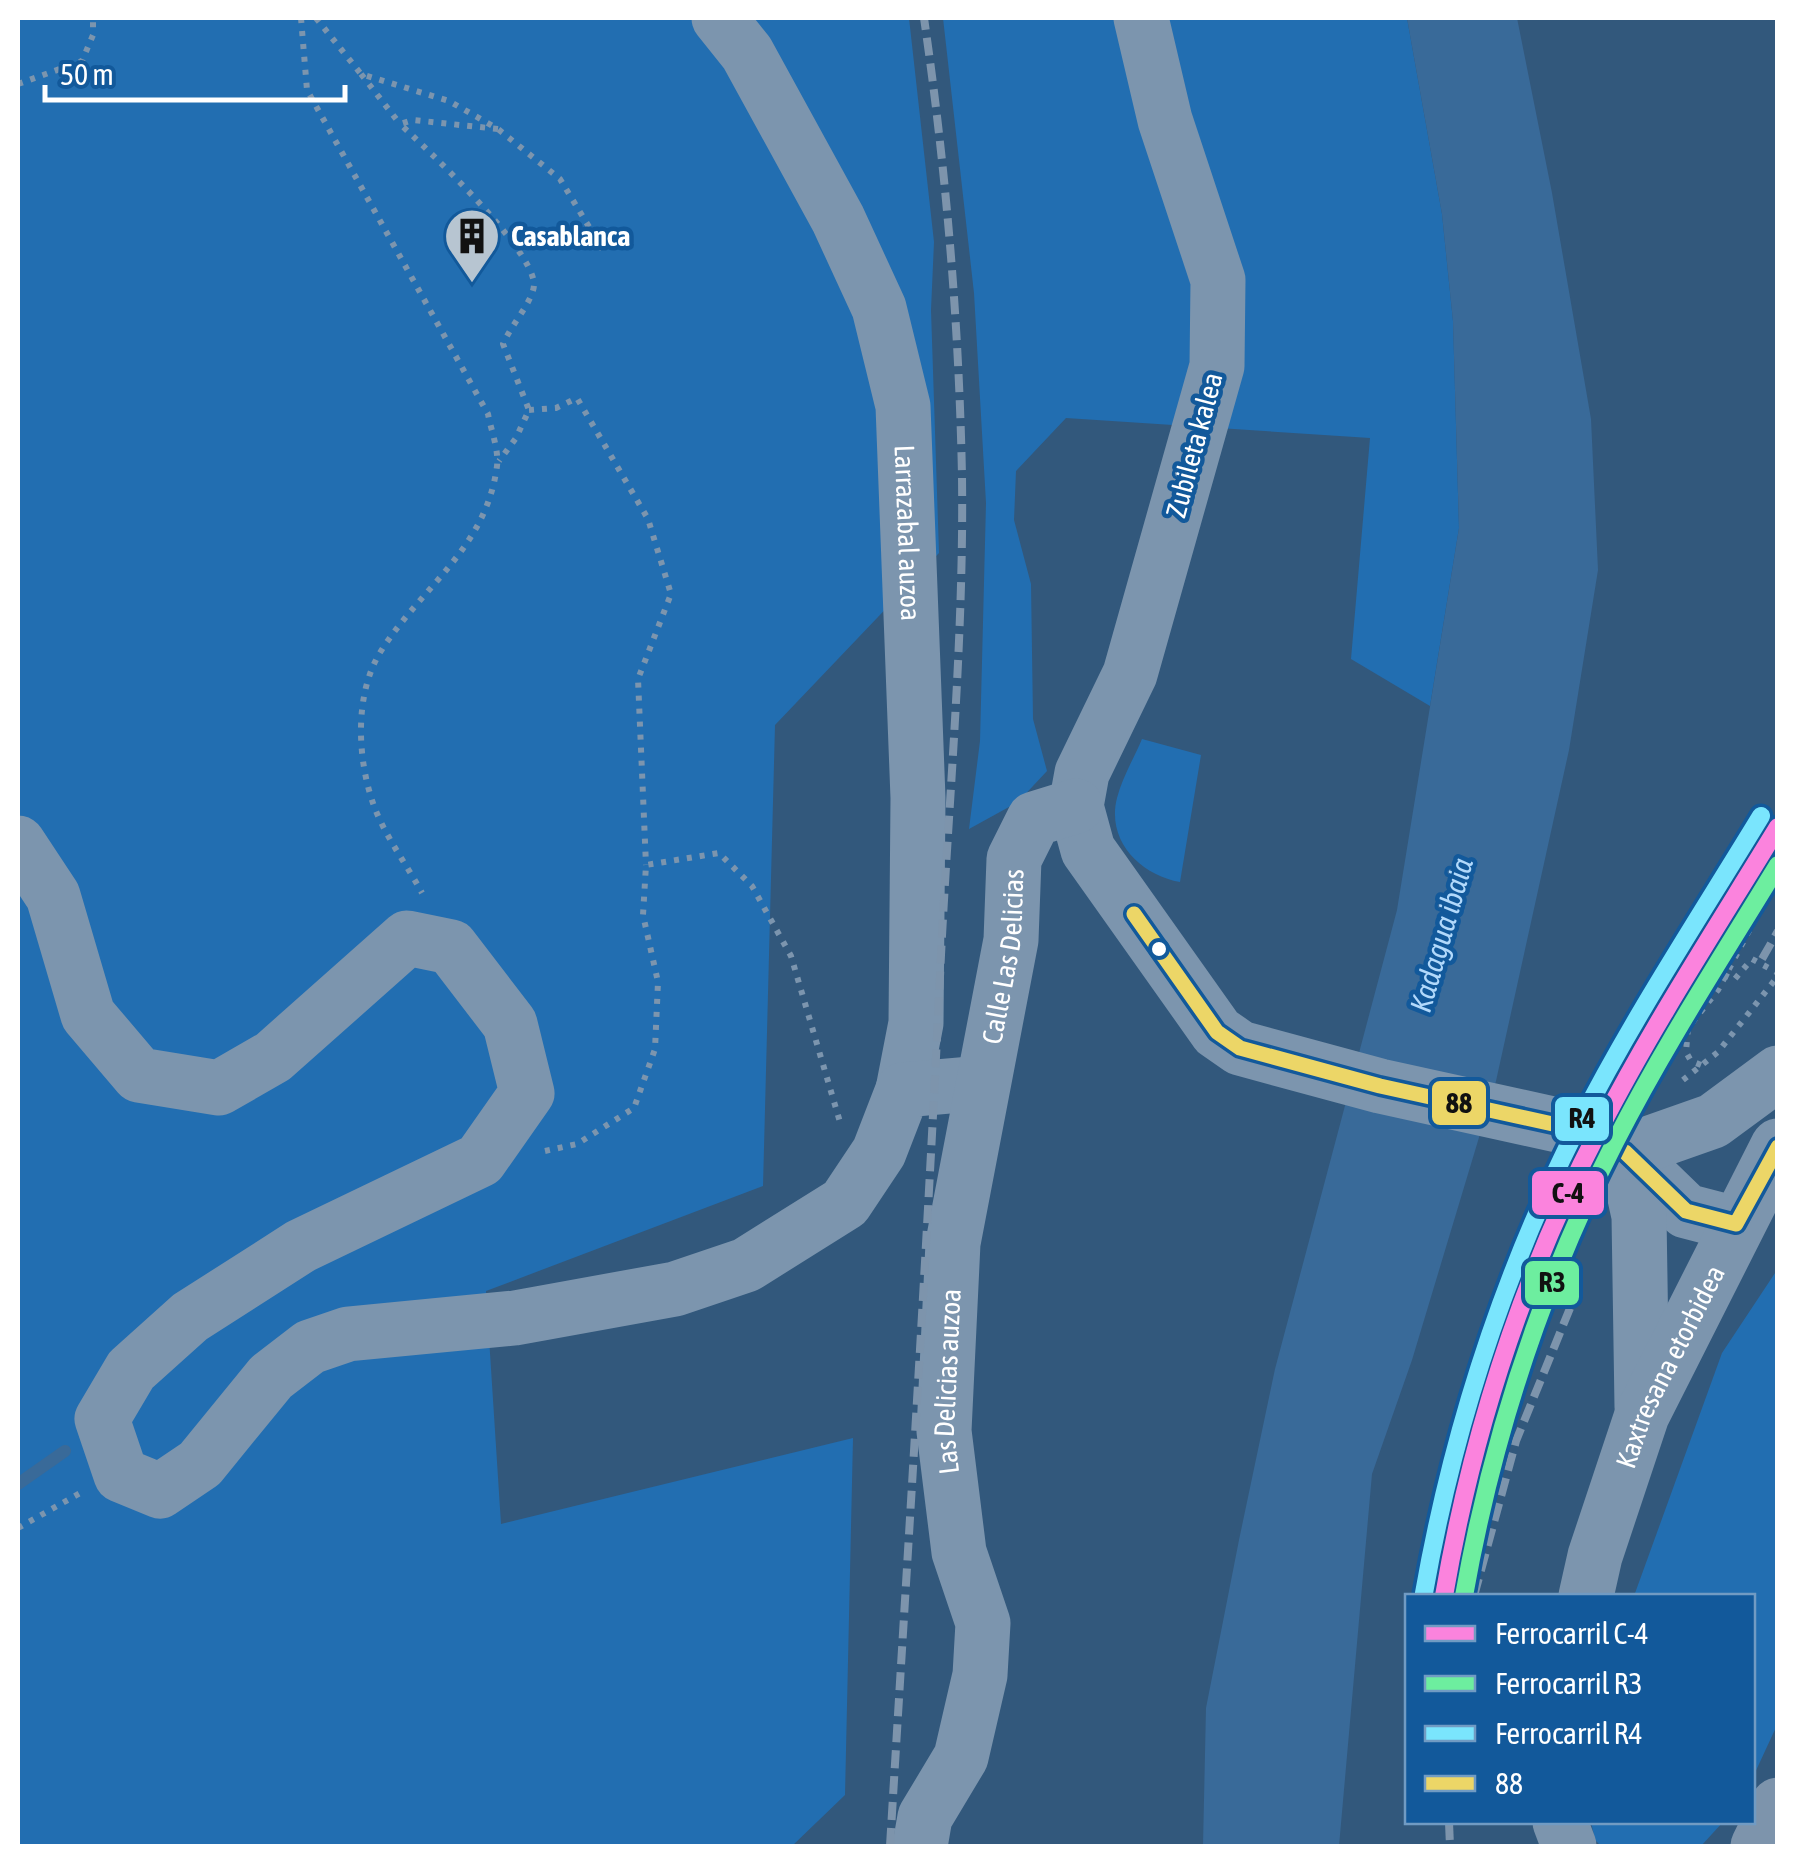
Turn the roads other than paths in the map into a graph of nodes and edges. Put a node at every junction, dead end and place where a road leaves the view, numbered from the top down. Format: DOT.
graph roads {
  1 [pos="719,18"];
  2 [pos="1140,18"];
  3 [pos="1076,806"];
  4 [pos="18,843"];
  5 [pos="1778,1072"];
  6 [pos="983,1083"];
  7 [pos="903,1090"];
  8 [pos="1602,1141"];
  9 [pos="1778,1146"];
  10 [pos="1757,1216"];
  11 [pos="1642,1415"];
  12 [pos="1586,1594"];
  13 [pos="1778,1805"];
  14 [pos="920,1846"];
  15 [pos="1758,1846"];
  1 -- 7 [label="street, Larrazabal auzoa"];
  2 -- 3 [label="street, Zubileta kalea"];
  3 -- 6 [label="street, Calle Las Delicias"];
  3 -- 8 [label="street"];
  4 -- 7 [label="street, Larrazabal auzoa"];
  5 -- 8 [label="street"];
  6 -- 7 [label="street"];
  6 -- 14 [label="street, Las Delicias auzoa"];
  8 -- 10 [label="street"];
  8 -- 11 [label="street"];
  9 -- 10 [label="street, Kaxtresana etorbidea"];
  10 -- 11 [label="street, Kaxtresana etorbidea"];
  11 -- 12 [label="street, Kaxtresana etorbidea"];
  13 -- 15 [label="highway"];
}
